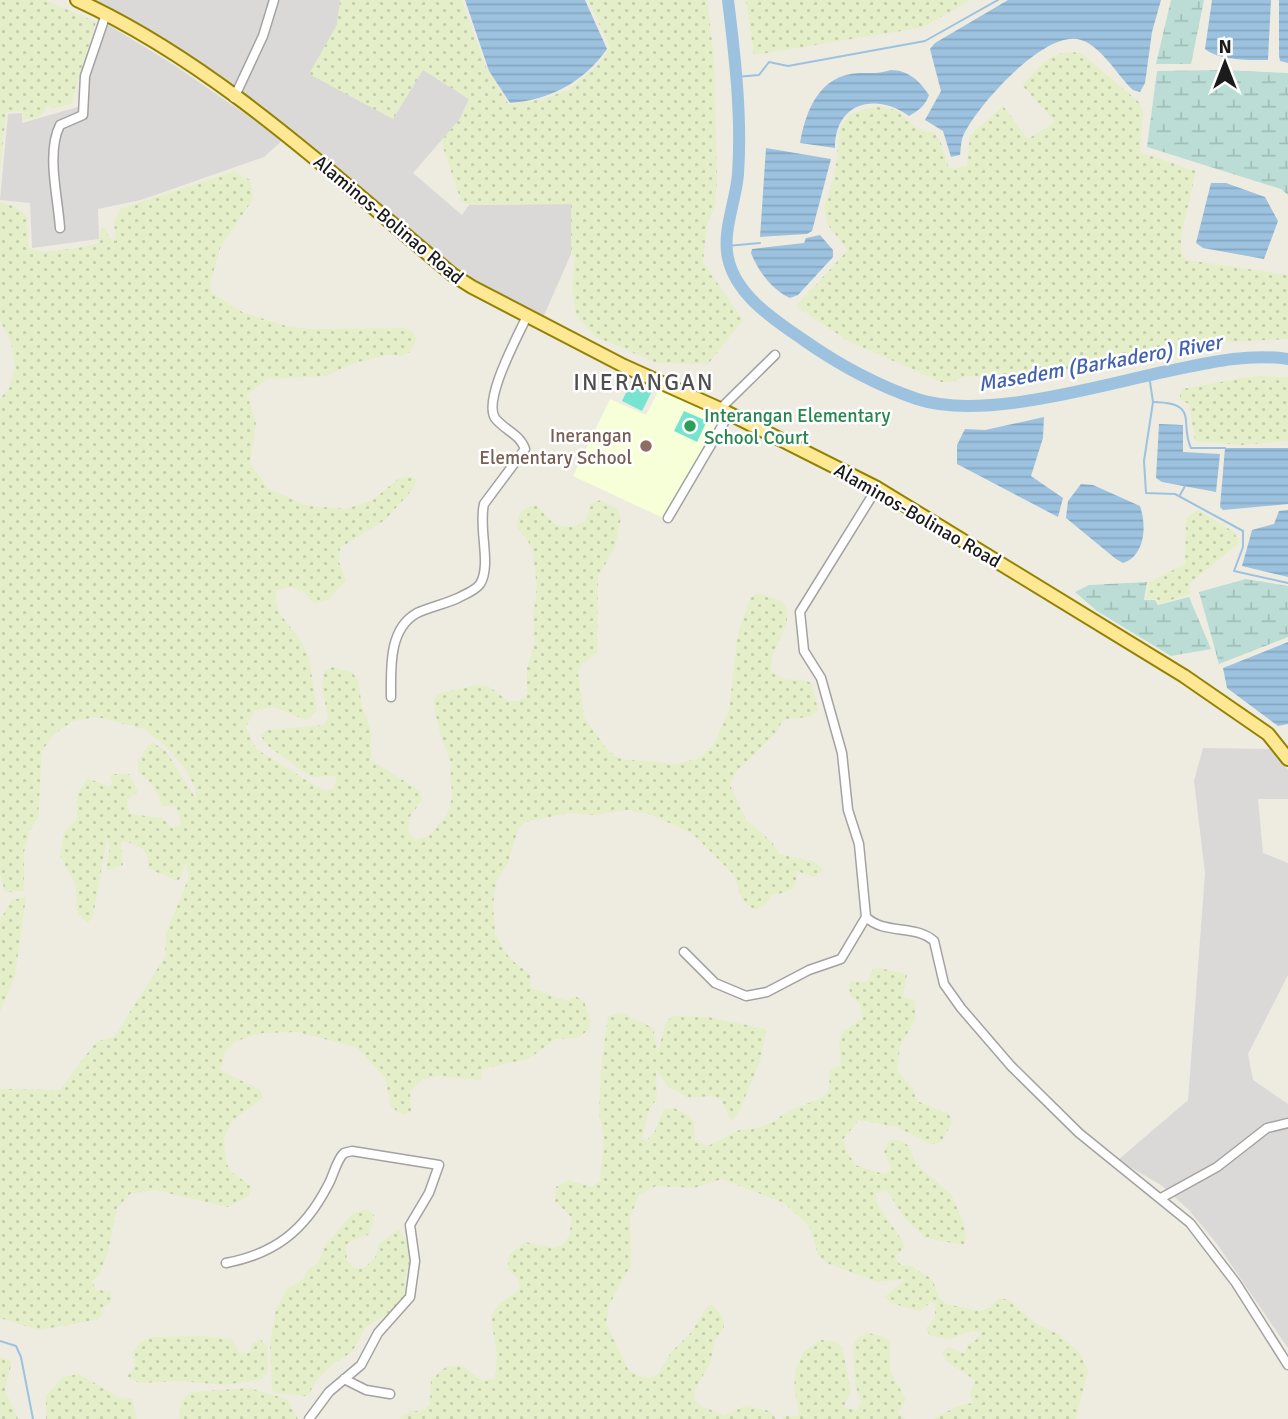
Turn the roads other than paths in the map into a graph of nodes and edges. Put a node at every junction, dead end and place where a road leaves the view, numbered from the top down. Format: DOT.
graph roads {
  1 [pos="77,0"];
  2 [pos="274,0"];
  3 [pos="106,14"];
  4 [pos="234,98"];
  5 [pos="60,228"];
  6 [pos="527,316"];
  7 [pos="775,355"];
  8 [pos="725,412"];
  9 [pos="877,488"];
  10 [pos="668,517"];
  11 [pos="391,697"];
  12 [pos="1288,759"];
  13 [pos="866,917"];
  14 [pos="684,952"];
  15 [pos="1288,1123"];
  16 [pos="1161,1198"];
  17 [pos="226,1263"];
  18 [pos="1288,1365"];
  19 [pos="344,1378"];
  20 [pos="390,1394"];
  21 [pos="309,1419"];
  1 -- 3 [label="main road, Alaminos-Bolinao Road"];
  2 -- 4 [label="street"];
  3 -- 4 [label="main road, Alaminos-Bolinao Road"];
  3 -- 5 [label="street"];
  4 -- 6 [label="main road, Alaminos-Bolinao Road"];
  6 -- 8 [label="main road, Alaminos-Bolinao Road"];
  6 -- 11 [label="street"];
  7 -- 8 [label="street"];
  8 -- 9 [label="main road, Alaminos-Bolinao Road"];
  8 -- 10 [label="street"];
  9 -- 12 [label="main road, Alaminos-Bolinao Road"];
  9 -- 13 [label="street"];
  13 -- 14 [label="street"];
  13 -- 16 [label="street"];
  15 -- 16 [label="street"];
  16 -- 18 [label="street"];
  17 -- 19 [label="street"];
  19 -- 20 [label="street"];
  19 -- 21 [label="street"];
}
